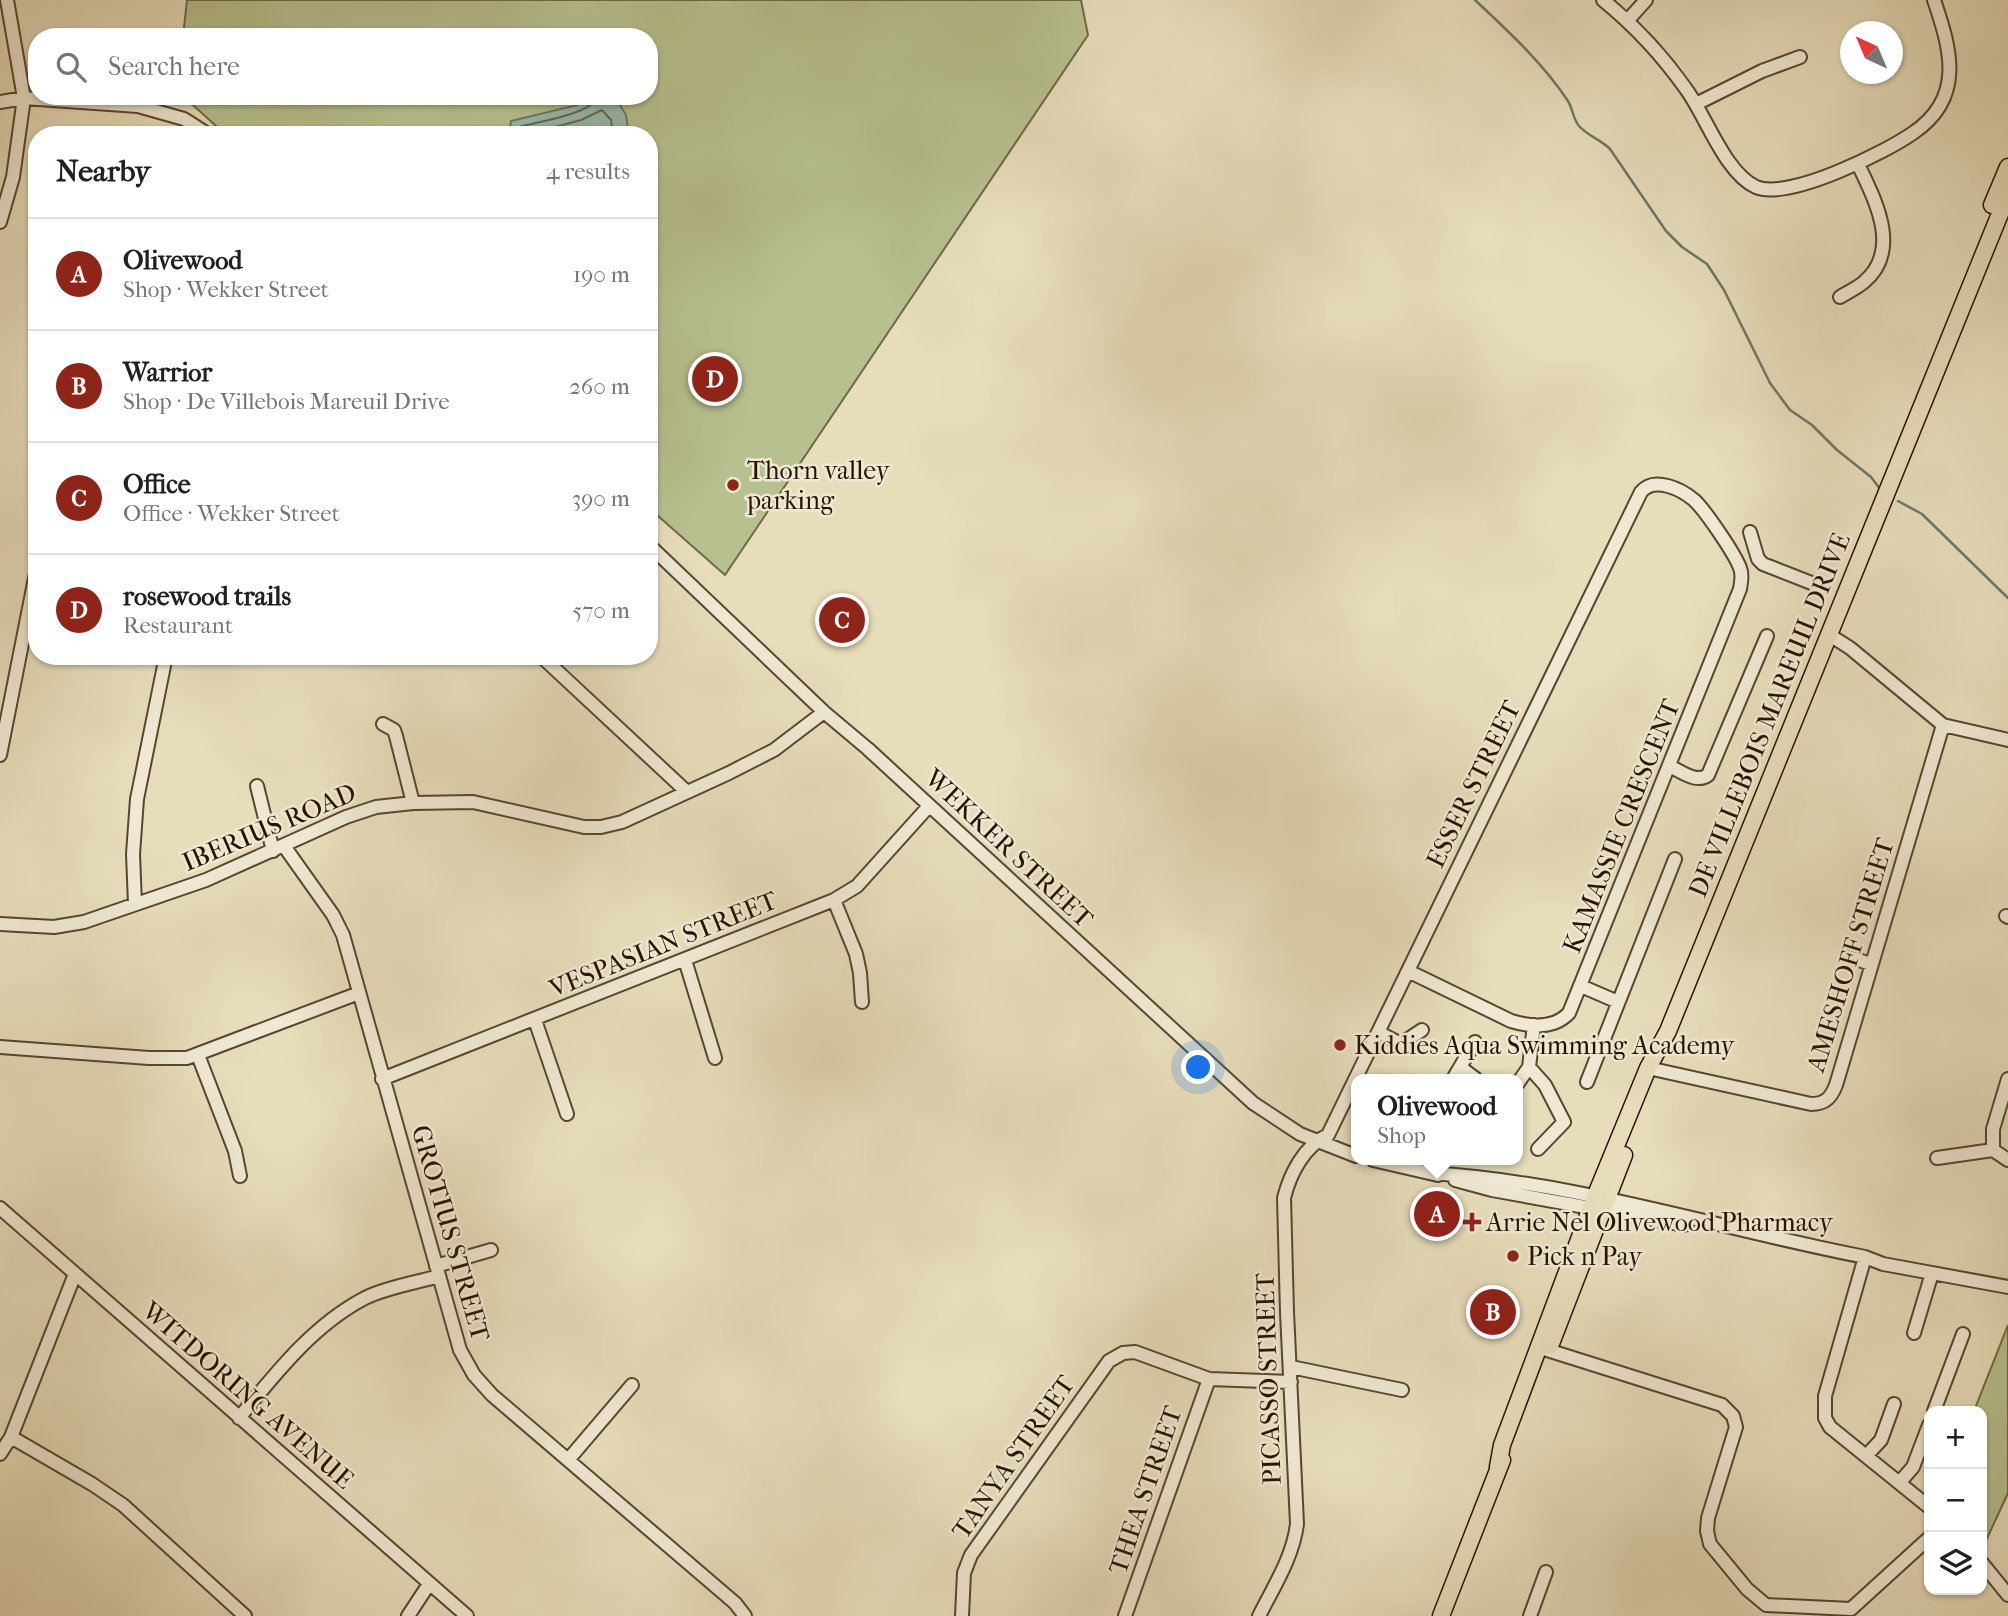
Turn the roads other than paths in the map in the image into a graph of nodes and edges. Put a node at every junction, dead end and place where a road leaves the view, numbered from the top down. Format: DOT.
graph roads {
  1 [pos="8,0"];
  2 [pos="1603,0"];
  3 [pos="1646,0"];
  4 [pos="1936,1"];
  5 [pos="1628,20"];
  6 [pos="1800,57"];
  7 [pos="24,98"];
  8 [pos="28,98"];
  9 [pos="0,102"];
  10 [pos="1696,104"];
  11 [pos="124,105"];
  12 [pos="195,126"];
  13 [pos="1858,164"];
  14 [pos="2008,167"];
  15 [pos="2008,194"];
  16 [pos="1,213"];
  17 [pos="1840,297"];
  18 [pos="1916,418"];
  19 [pos="1750,531"];
  20 [pos="658,554"];
  21 [pos="1758,559"];
  22 [pos="1741,569"];
  23 [pos="1814,584"];
  24 [pos="28,613"];
  25 [pos="1828,634"];
  26 [pos="1767,636"];
  27 [pos="164,665"];
  28 [pos="551,665"];
  29 [pos="824,712"];
  30 [pos="383,724"];
  31 [pos="1943,725"];
  32 [pos="2008,740"];
  33 [pos="0,755"];
  34 [pos="1669,766"];
  35 [pos="257,786"];
  36 [pos="687,792"];
  37 [pos="413,803"];
  38 [pos="929,806"];
  39 [pos="279,848"];
  40 [pos="1675,859"];
  41 [pos="834,900"];
  42 [pos="135,904"];
  43 [pos="0,924"];
  44 [pos="1846,956"];
  45 [pos="685,960"];
  46 [pos="1871,964"];
  47 [pos="1408,971"];
  48 [pos="1581,986"];
  49 [pos="359,993"];
  50 [pos="862,1002"];
  51 [pos="1618,1002"];
  52 [pos="535,1020"];
  53 [pos="1534,1025"];
  54 [pos="1422,1030"];
  55 [pos="1378,1032"];
  56 [pos="1475,1042"];
  57 [pos="0,1047"];
  58 [pos="198,1055"];
  59 [pos="715,1058"];
  60 [pos="1460,1067"];
  61 [pos="1529,1067"];
  62 [pos="1653,1070"];
  63 [pos="1359,1074"];
  64 [pos="1456,1074"];
  65 [pos="1469,1074"];
  66 [pos="1523,1075"];
  67 [pos="382,1079"];
  68 [pos="2008,1079"];
  69 [pos="1587,1082"];
  70 [pos="1351,1092"];
  71 [pos="567,1114"];
  72 [pos="1316,1142"];
  73 [pos="1538,1149"];
  74 [pos="1993,1150"];
  75 [pos="1351,1154"];
  76 [pos="1937,1158"];
  77 [pos="2008,1160"];
  78 [pos="1397,1165"];
  79 [pos="240,1177"];
  80 [pos="1599,1204"];
  81 [pos="0,1208"];
  82 [pos="491,1250"];
  83 [pos="1864,1261"];
  84 [pos="437,1271"];
  85 [pos="1932,1273"];
  86 [pos="75,1274"];
  87 [pos="2008,1287"];
  88 [pos="1914,1333"];
  89 [pos="1963,1334"];
  90 [pos="1543,1349"];
  91 [pos="1291,1367"];
  92 [pos="1209,1379"];
  93 [pos="1291,1382"];
  94 [pos="1402,1390"];
  95 [pos="632,1391"];
  96 [pos="1894,1404"];
  97 [pos="1936,1406"];
  98 [pos="239,1418"];
  99 [pos="11,1437"];
  100 [pos="1924,1438"];
  101 [pos="0,1454"];
  102 [pos="1866,1456"];
  103 [pos="570,1462"];
  104 [pos="1900,1482"];
  105 [pos="1924,1503"];
  106 [pos="1924,1543"];
  107 [pos="1987,1569"];
  108 [pos="1546,1572"];
  109 [pos="429,1584"];
  110 [pos="2008,1595"];
  111 [pos="1764,1611"];
  112 [pos="1853,1612"];
  113 [pos="245,1616"];
  114 [pos="408,1616"];
  115 [pos="467,1616"];
  116 [pos="745,1616"];
  117 [pos="962,1616"];
  118 [pos="1125,1616"];
  119 [pos="1259,1616"];
  120 [pos="1441,1616"];
  121 [pos="1530,1616"];
  1 -- 7 [label="street"];
  2 -- 5 [label="street"];
  3 -- 5 [label="street"];
  4 -- 13 [label="street"];
  5 -- 10 [label="street"];
  6 -- 10 [label="street"];
  7 -- 8 [label="street"];
  7 -- 9 [label="street"];
  7 -- 16 [label="street"];
  10 -- 13 [label="street"];
  11 -- 12 [label="street"];
  13 -- 17 [label="street"];
  14 -- 18 [label="main road, DE VILLEBOIS MAREUIL DRIVE"];
  15 -- 18 [label="main road, DE VILLEBOIS MAREUIL DRIVE"];
  18 -- 25 [label="main road, DE VILLEBOIS MAREUIL DRIVE"];
  19 -- 21 [label="street"];
  20 -- 29 [label="street, WEKKER STREET"];
  21 -- 22 [label="street"];
  21 -- 23 [label="street"];
  22 -- 34 [label="street, KAMASSIE CRESCENT"];
  22 -- 47 [label="street, ESSER STREET"];
  24 -- 33 [label="street"];
  25 -- 31 [label="street"];
  25 -- 62 [label="main road, DE VILLEBOIS MAREUIL DRIVE"];
  26 -- 34 [label="street"];
  27 -- 42 [label="street"];
  28 -- 36 [label="street"];
  29 -- 36 [label="street, IBERIUS ROAD"];
  29 -- 38 [label="street, WEKKER STREET"];
  30 -- 37 [label="street"];
  31 -- 32 [label="street"];
  31 -- 46 [label="street, AMESHOFF STREET"];
  34 -- 48 [label="street, KAMASSIE CRESCENT"];
  35 -- 39 [label="street"];
  36 -- 37 [label="street, IBERIUS ROAD"];
  37 -- 39 [label="street, IBERIUS ROAD"];
  38 -- 41 [label="street, VESPASIAN STREET"];
  38 -- 72 [label="street, WEKKER STREET"];
  39 -- 42 [label="street, IBERIUS ROAD"];
  39 -- 49 [label="street, GROTIUS STREET"];
  40 -- 51 [label="street"];
  41 -- 45 [label="street, VESPASIAN STREET"];
  41 -- 50 [label="street"];
  42 -- 43 [label="street, IBERIUS ROAD"];
  44 -- 46 [label="street"];
  45 -- 52 [label="street, VESPASIAN STREET"];
  45 -- 59 [label="street"];
  46 -- 62 [label="street, AMESHOFF STREET"];
  47 -- 53 [label="street"];
  47 -- 55 [label="street, ESSER STREET"];
  48 -- 51 [label="street"];
  48 -- 53 [label="street, KAMASSIE CRESCENT"];
  49 -- 58 [label="street"];
  49 -- 67 [label="street, GROTIUS STREET"];
  51 -- 69 [label="street"];
  52 -- 67 [label="street, VESPASIAN STREET"];
  52 -- 71 [label="street"];
  53 -- 61 [label="street"];
  54 -- 55 [label="street"];
  55 -- 63 [label="street, ESSER STREET"];
  56 -- 60 [label="street"];
  57 -- 58 [label="street"];
  58 -- 79 [label="street"];
  60 -- 64 [label="street"];
  60 -- 65 [label="street"];
  61 -- 66 [label="street"];
  61 -- 73 [label="street"];
  62 -- 80 [label="main road, DE VILLEBOIS MAREUIL DRIVE"];
  67 -- 84 [label="street, GROTIUS STREET"];
  68 -- 74 [label="street"];
  70 -- 72 [label="street, ESSER STREET"];
  72 -- 75 [label="street, WEKKER STREET"];
  72 -- 91 [label="street, PICASSO STREET"];
  74 -- 76 [label="street"];
  74 -- 77 [label="street"];
  78 -- 80 [label="street"];
  80 -- 83 [label="street"];
  80 -- 90 [label="main road, DE VILLEBOIS MAREUIL DRIVE"];
  81 -- 86 [label="street, WITDORING AVENUE"];
  82 -- 84 [label="street"];
  83 -- 85 [label="street"];
  83 -- 102 [label="street"];
  84 -- 98 [label="street"];
  84 -- 103 [label="street, GROTIUS STREET"];
  85 -- 87 [label="street"];
  85 -- 88 [label="street"];
  86 -- 98 [label="street, WITDORING AVENUE"];
  86 -- 99 [label="street"];
  89 -- 97 [label="street"];
  90 -- 111 [label="street"];
  90 -- 120 [label="main road, DE VILLEBOIS MAREUIL DRIVE"];
  91 -- 93 [label="street, PICASSO STREET"];
  91 -- 94 [label="street"];
  92 -- 93 [label="street"];
  92 -- 117 [label="street, TANYA STREET"];
  92 -- 118 [label="street, THEA STREET"];
  93 -- 119 [label="street, PICASSO STREET"];
  95 -- 103 [label="street"];
  96 -- 102 [label="street"];
  98 -- 109 [label="street, WITDORING AVENUE"];
  99 -- 101 [label="street"];
  99 -- 113 [label="street"];
  100 -- 104 [label="street"];
  102 -- 104 [label="street"];
  103 -- 116 [label="street, GROTIUS STREET"];
  104 -- 105 [label="street"];
  106 -- 112 [label="street"];
  107 -- 110 [label="street"];
  108 -- 121 [label="street"];
  109 -- 114 [label="street"];
  109 -- 115 [label="street, WITDORING AVENUE"];
  111 -- 112 [label="street"];
}
